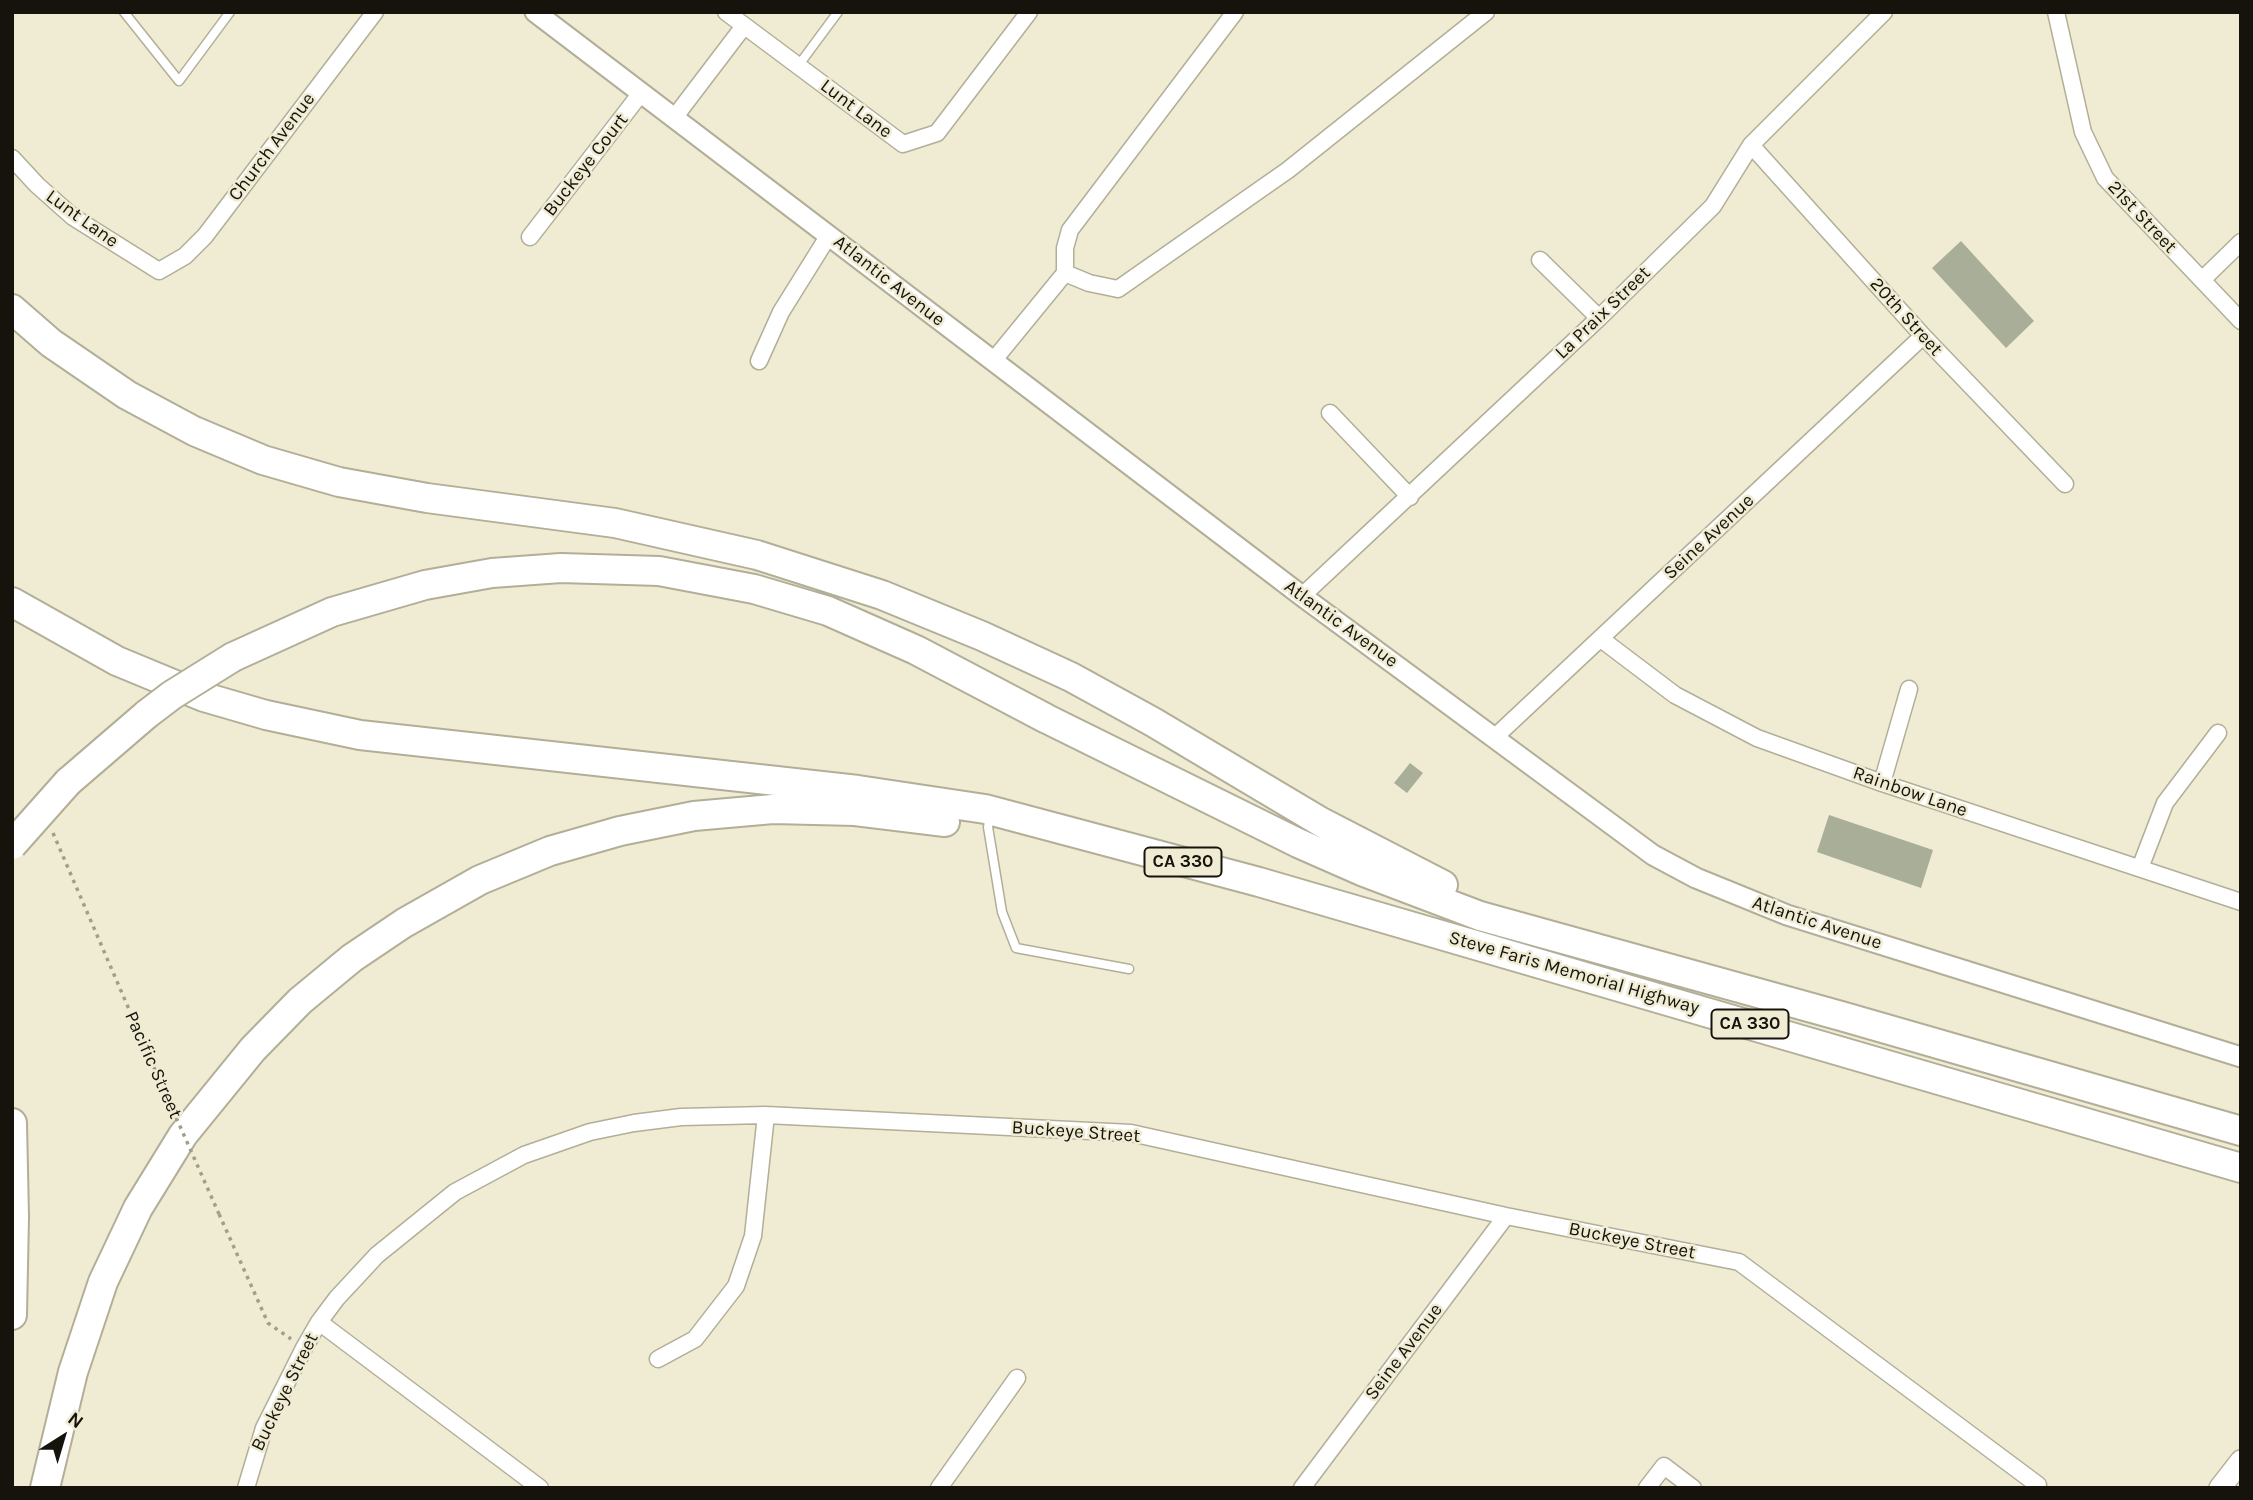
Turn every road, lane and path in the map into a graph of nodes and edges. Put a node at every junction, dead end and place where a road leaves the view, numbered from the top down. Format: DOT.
graph roads {
  1 [pos="124,12"];
  2 [pos="230,12"];
  3 [pos="375,12"];
  4 [pos="535,12"];
  5 [pos="726,12"];
  6 [pos="838,12"];
  7 [pos="1029,12"];
  8 [pos="1235,12"];
  9 [pos="1486,12"];
  10 [pos="1884,12"];
  11 [pos="2061,13"];
  12 [pos="744,26"];
  13 [pos="798,66"];
  14 [pos="641,93"];
  15 [pos="674,118"];
  16 [pos="1751,145"];
  17 [pos="12,158"];
  18 [pos="829,235"];
  19 [pos="530,237"];
  20 [pos="2241,242"];
  21 [pos="1540,260"];
  22 [pos="159,271"];
  23 [pos="1065,273"];
  24 [pos="2202,280"];
  25 [pos="12,309"];
  26 [pos="1599,318"];
  27 [pos="2241,321"];
  28 [pos="1923,336"];
  29 [pos="759,360"];
  30 [pos="993,361"];
  31 [pos="1331,413"];
  32 [pos="2065,484"];
  33 [pos="1410,497"];
  34 [pos="1302,596"];
  35 [pos="14,603"];
  36 [pos="1601,639"];
  37 [pos="1909,689"];
  38 [pos="2218,733"];
  39 [pos="1495,737"];
  40 [pos="1882,783"];
  41 [pos="990,819"];
  42 [pos="52,832"];
  43 [pos="12,845"];
  44 [pos="2140,868"];
  45 [pos="2241,902"];
  46 [pos="1129,969"];
  47 [pos="1841,1016"];
  48 [pos="2241,1057"];
  49 [pos="765,1115"];
  50 [pos="12,1123"];
  51 [pos="2241,1131"];
  52 [pos="2241,1168"];
  53 [pos="1506,1216"];
  54 [pos="12,1315"];
  55 [pos="319,1322"];
  56 [pos="282,1332"];
  57 [pos="658,1359"];
  58 [pos="1017,1378"];
  59 [pos="2241,1461"];
  60 [pos="2037,1486"];
  61 [pos="45,1488"];
  62 [pos="246,1488"];
  63 [pos="540,1488"];
  64 [pos="939,1488"];
  65 [pos="1302,1488"];
  66 [pos="1647,1488"];
  67 [pos="1693,1488"];
  68 [pos="2220,1488"];
  1 -- 2 [label="lane"];
  3 -- 22 [label="street, Church Avenue"];
  4 -- 14 [label="street, Atlantic Avenue"];
  5 -- 12 [label="street, Lunt Lane"];
  6 -- 13 [label="lane"];
  7 -- 13 [label="street, Lunt Lane"];
  8 -- 23 [label="street"];
  9 -- 23 [label="street"];
  10 -- 16 [label="street, La Praix Street"];
  11 -- 24 [label="street, 21st Street"];
  12 -- 13 [label="street, Lunt Lane"];
  12 -- 15 [label="street"];
  14 -- 15 [label="street, Atlantic Avenue"];
  14 -- 19 [label="street, Buckeye Court"];
  15 -- 18 [label="street, Atlantic Avenue"];
  16 -- 26 [label="street, La Praix Street"];
  16 -- 28 [label="street, 20th Street"];
  17 -- 22 [label="street, Lunt Lane"];
  18 -- 29 [label="street"];
  18 -- 30 [label="street, Atlantic Avenue"];
  20 -- 24 [label="street"];
  21 -- 26 [label="street"];
  23 -- 30 [label="street"];
  24 -- 27 [label="street, 21st Street"];
  25 -- 47 [label="highway"];
  26 -- 33 [label="street, La Praix Street"];
  28 -- 32 [label="street, 20th Street"];
  28 -- 36 [label="street, Seine Avenue"];
  30 -- 34 [label="street, Atlantic Avenue"];
  31 -- 33 [label="street"];
  33 -- 34 [label="street, La Praix Street"];
  34 -- 39 [label="street, Atlantic Avenue"];
  35 -- 41 [label="highway"];
  36 -- 39 [label="street, Seine Avenue"];
  36 -- 40 [label="street, Rainbow Lane"];
  37 -- 40 [label="street"];
  38 -- 44 [label="street"];
  39 -- 48 [label="street, Atlantic Avenue"];
  40 -- 44 [label="street, Rainbow Lane"];
  41 -- 46 [label="lane"];
  41 -- 52 [label="highway, Steve Faris Memorial Highway / CA 330"];
  41 -- 61 [label="highway"];
  42 -- 56 [label="path, Pacific Street, bridge"];
  43 -- 47 [label="highway, bridge"];
  44 -- 45 [label="street, Rainbow Lane"];
  47 -- 51 [label="highway"];
  49 -- 53 [label="street, Buckeye Street"];
  49 -- 55 [label="street, Buckeye Street"];
  49 -- 57 [label="street"];
  50 -- 54 [label="highway"];
  53 -- 60 [label="street, Buckeye Street"];
  53 -- 65 [label="street, Seine Avenue"];
  55 -- 62 [label="street, Buckeye Street"];
  55 -- 63 [label="street"];
  58 -- 64 [label="street"];
  59 -- 68 [label="main road"];
  66 -- 67 [label="street"];
}
